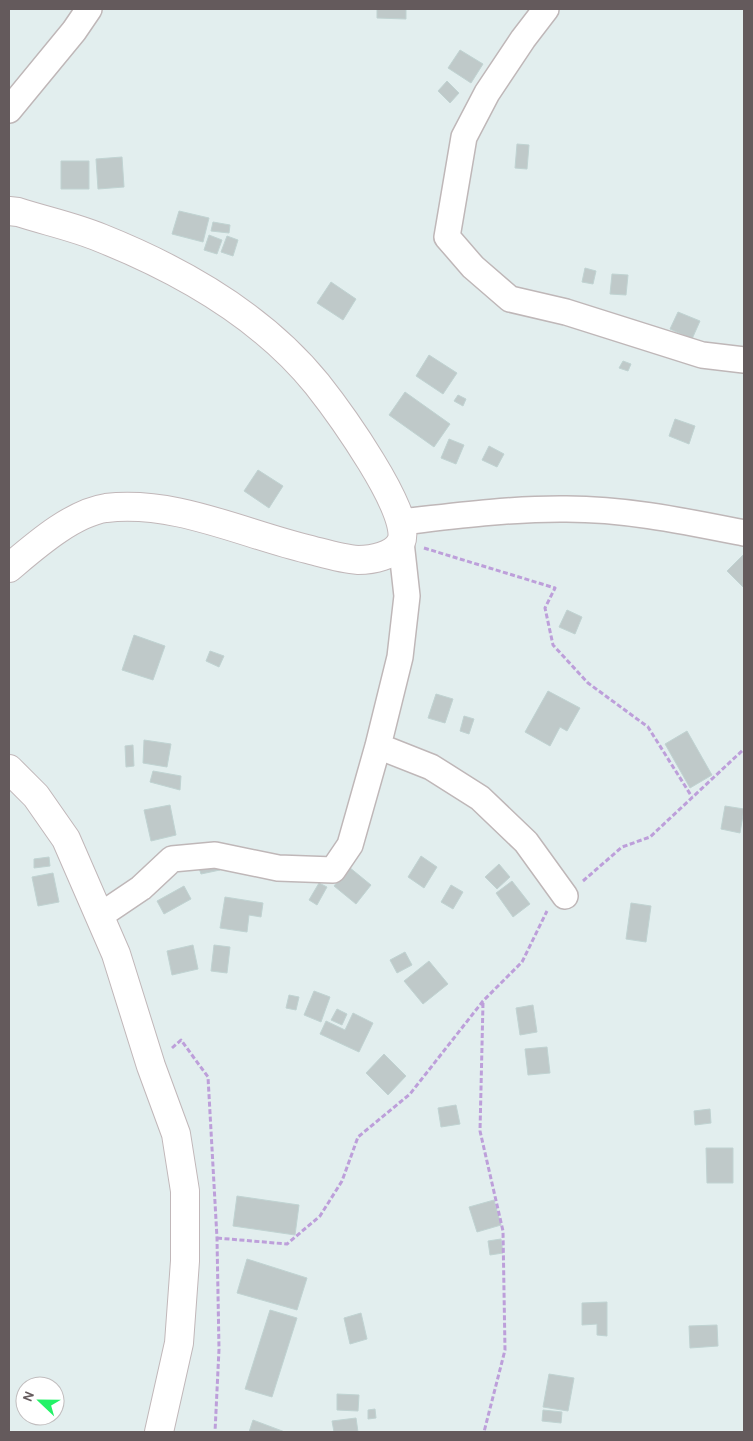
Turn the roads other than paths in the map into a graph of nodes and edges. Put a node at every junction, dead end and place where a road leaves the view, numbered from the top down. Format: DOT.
graph roads {
  1 [pos="89,9"];
  2 [pos="546,9"];
  3 [pos="9,110"];
  4 [pos="9,211"];
  5 [pos="744,360"];
  6 [pos="401,532"];
  7 [pos="744,533"];
  8 [pos="9,568"];
  9 [pos="378,746"];
  10 [pos="9,769"];
  11 [pos="565,896"];
  12 [pos="101,915"];
  13 [pos="159,1432"];
  1 -- 3 [label="street"];
  2 -- 5 [label="street"];
  4 -- 6 [label="main road"];
  6 -- 7 [label="street"];
  6 -- 8 [label="main road"];
  6 -- 9 [label="street"];
  9 -- 11 [label="street"];
  9 -- 12 [label="street"];
  10 -- 12 [label="main road"];
  12 -- 13 [label="main road"];
}
